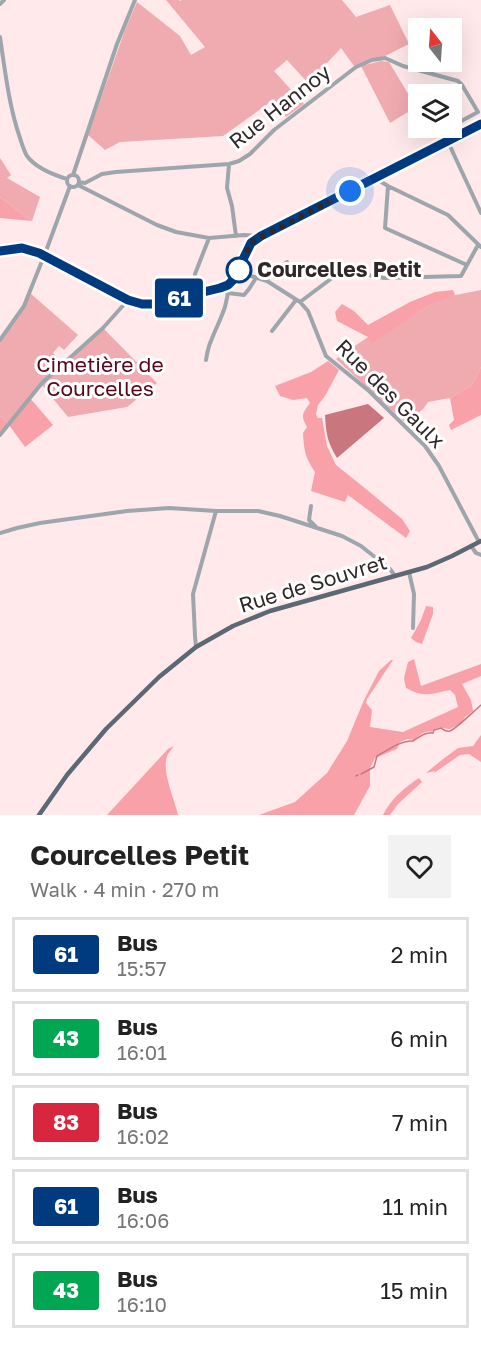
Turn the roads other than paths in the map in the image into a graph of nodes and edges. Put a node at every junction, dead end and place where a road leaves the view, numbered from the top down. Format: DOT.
graph roads {
  1 [pos="4,0"];
  2 [pos="135,0"];
  3 [pos="0,4"];
  4 [pos="0,37"];
  5 [pos="461,84"];
  6 [pos="462,85"];
  7 [pos="462,121"];
  8 [pos="481,124"];
  9 [pos="448,140"];
  10 [pos="229,164"];
  11 [pos="73,175"];
  12 [pos="375,178"];
  13 [pos="67,179"];
  14 [pos="79,184"];
  15 [pos="70,186"];
  16 [pos="388,186"];
  17 [pos="481,213"];
  18 [pos="236,236"];
  19 [pos="261,236"];
  20 [pos="209,238"];
  21 [pos="479,246"];
  22 [pos="0,250"];
  23 [pos="45,255"];
  24 [pos="287,262"];
  25 [pos="267,264"];
  26 [pos="467,265"];
  27 [pos="238,272"];
  28 [pos="256,278"];
  29 [pos="268,279"];
  30 [pos="228,285"];
  31 [pos="200,293"];
  32 [pos="228,293"];
  33 [pos="128,300"];
  34 [pos="298,301"];
  35 [pos="272,332"];
  36 [pos="0,340"];
  37 [pos="206,360"];
  38 [pos="0,435"];
  39 [pos="311,506"];
  40 [pos="216,511"];
  41 [pos="318,528"];
  42 [pos="0,533"];
  43 [pos="480,541"];
  44 [pos="471,546"];
  45 [pos="481,555"];
  46 [pos="409,572"];
  47 [pos="395,576"];
  48 [pos="413,628"];
  49 [pos="196,647"];
  50 [pos="39,815"];
  1 -- 3 [label="street"];
  2 -- 11 [label="street"];
  4 -- 13 [label="street"];
  5 -- 10 [label="street, Rue Hannoy"];
  6 -- 7 [label="street, Rue Hannoy"];
  8 -- 9 [label="main road"];
  9 -- 12 [label="main road"];
  9 -- 17 [label="street"];
  10 -- 14 [label="street, Rue Hannoy"];
  10 -- 18 [label="street"];
  11 -- 13 [label="street"];
  11 -- 14 [label="street"];
  12 -- 16 [label="street"];
  12 -- 19 [label="main road"];
  13 -- 15 [label="street"];
  14 -- 15 [label="street"];
  14 -- 20 [label="street"];
  15 -- 23 [label="street"];
  16 -- 21 [label="street"];
  16 -- 26 [label="street"];
  18 -- 19 [label="street"];
  18 -- 20 [label="street"];
  19 -- 27 [label="main road"];
  20 -- 31 [label="street"];
  21 -- 26 [label="street"];
  22 -- 23 [label="main road"];
  23 -- 33 [label="main road"];
  23 -- 36 [label="street"];
  24 -- 29 [label="street"];
  25 -- 29 [label="street"];
  26 -- 34 [label="street"];
  27 -- 28 [label="street, Rue des Gaulx"];
  27 -- 30 [label="main road"];
  28 -- 29 [label="street, Rue des Gaulx"];
  28 -- 32 [label="street"];
  29 -- 34 [label="street, Rue des Gaulx"];
  30 -- 31 [label="main road"];
  30 -- 32 [label="street"];
  31 -- 33 [label="main road"];
  32 -- 37 [label="street"];
  33 -- 38 [label="street"];
  34 -- 35 [label="street"];
  34 -- 43 [label="street, Rue des Gaulx"];
  39 -- 41 [label="street"];
  40 -- 41 [label="street"];
  40 -- 42 [label="street"];
  40 -- 49 [label="street"];
  41 -- 47 [label="street"];
  43 -- 44 [label="main road, Rue de Souvret"];
  44 -- 45 [label="street"];
  44 -- 46 [label="main road, Rue de Souvret"];
  46 -- 47 [label="main road, Rue de Souvret"];
  46 -- 48 [label="street, Rue de Souvret"];
  47 -- 49 [label="main road, Rue de Souvret"];
  49 -- 50 [label="main road, Rue de Souvret"];
}
